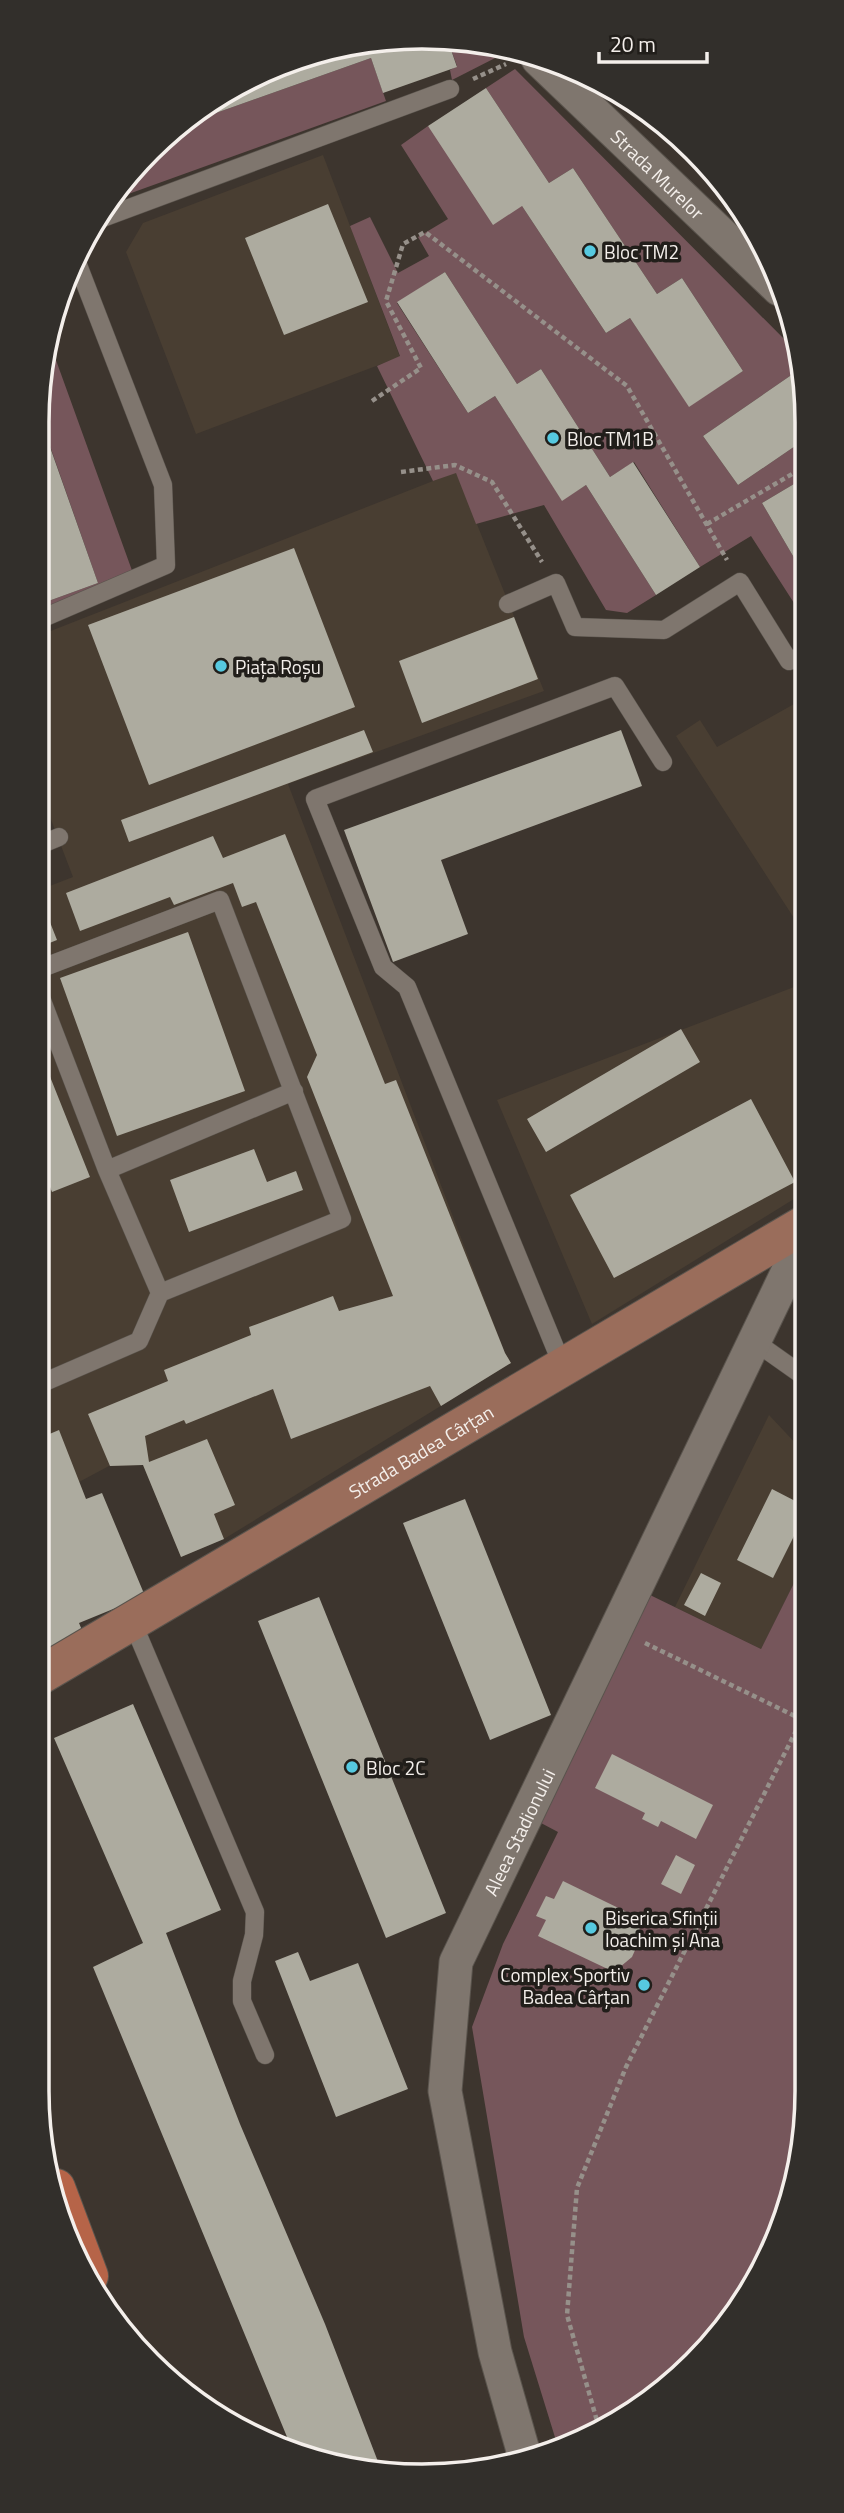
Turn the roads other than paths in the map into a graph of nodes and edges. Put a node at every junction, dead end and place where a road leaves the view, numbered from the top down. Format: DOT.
graph roads {
  1 [pos="533,66"];
  2 [pos="450,89"];
  3 [pos="113,214"];
  4 [pos="80,271"];
  5 [pos="766,278"];
  6 [pos="508,604"];
  7 [pos="49,615"];
  8 [pos="795,659"];
  9 [pos="663,762"];
  10 [pos="49,965"];
  11 [pos="49,1019"];
  12 [pos="293,1091"];
  13 [pos="107,1170"];
  14 [pos="795,1230"];
  15 [pos="795,1256"];
  16 [pos="160,1293"];
  17 [pos="754,1341"];
  18 [pos="563,1367"];
  19 [pos="795,1371"];
  20 [pos="49,1380"];
  21 [pos="132,1621"];
  22 [pos="49,1670"];
  23 [pos="265,2055"];
  24 [pos="523,2450"];
  1 -- 5 [label="street, Strada Murelor"];
  2 -- 3 [label="lane"];
  4 -- 7 [label="lane"];
  6 -- 8 [label="lane"];
  9 -- 18 [label="lane"];
  10 -- 12 [label="lane"];
  11 -- 13 [label="lane"];
  12 -- 13 [label="lane"];
  12 -- 16 [label="lane"];
  13 -- 16 [label="lane"];
  14 -- 18 [label="street, Strada Badea Cârțan"];
  15 -- 17 [label="street, Aleea Stadionului"];
  16 -- 20 [label="lane"];
  17 -- 19 [label="lane"];
  17 -- 24 [label="street, Aleea Stadionului"];
  18 -- 21 [label="street, Strada Badea Cârțan"];
  21 -- 22 [label="street, Strada Badea Cârțan"];
  21 -- 23 [label="lane"];
}
